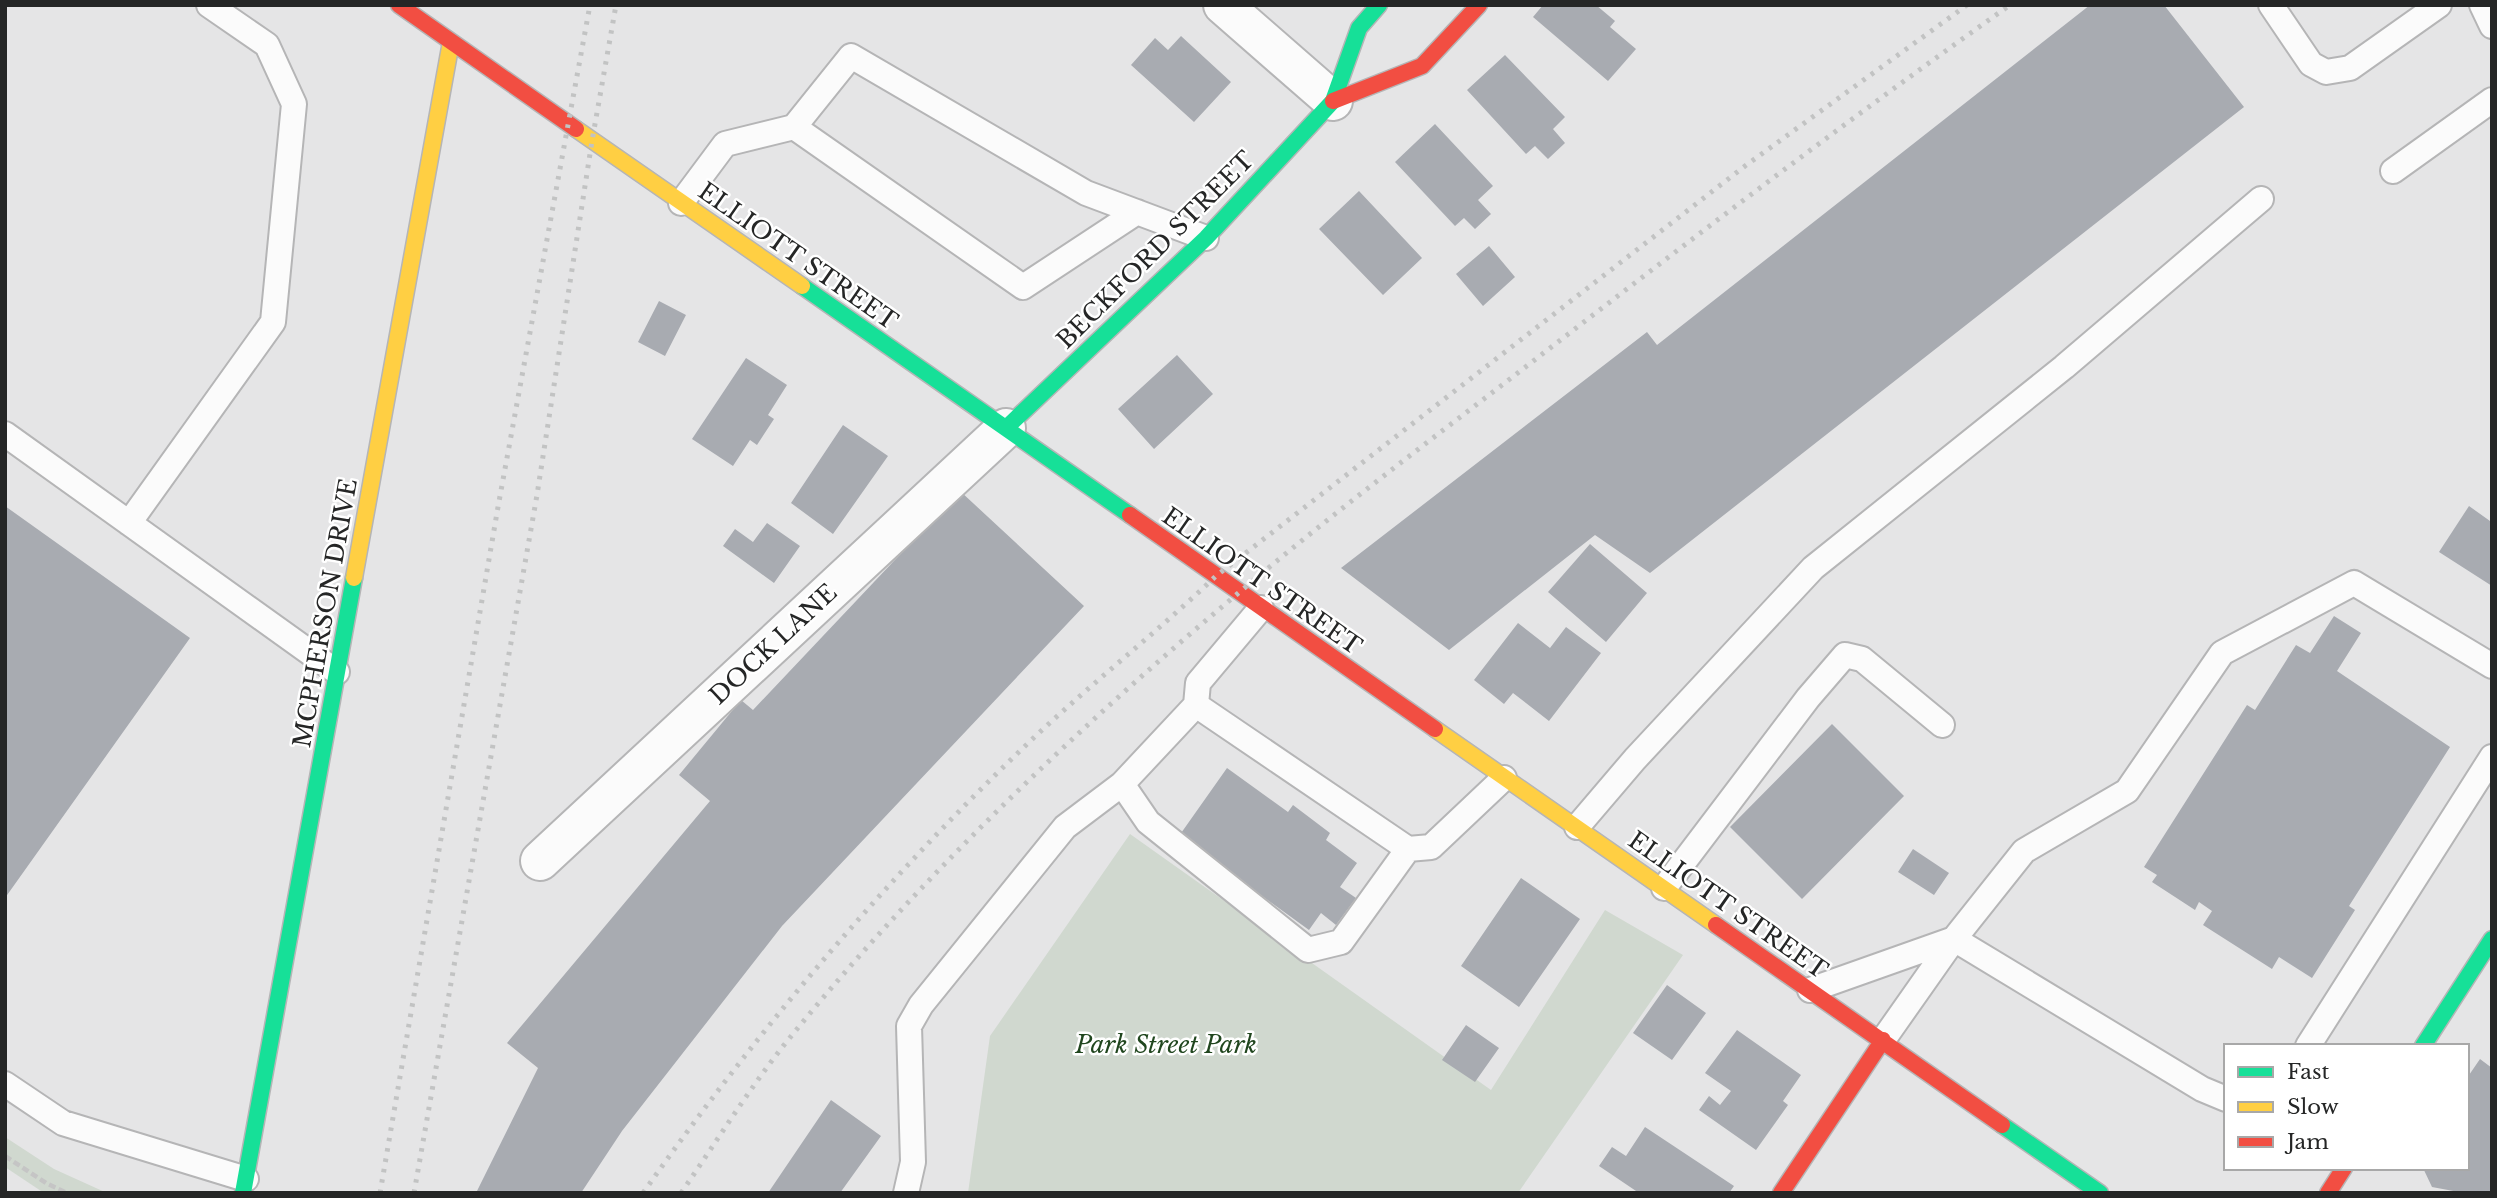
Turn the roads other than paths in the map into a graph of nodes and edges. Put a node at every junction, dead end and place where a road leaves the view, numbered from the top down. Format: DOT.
graph roads {
  1 [pos="209,5"];
  2 [pos="399,5"];
  3 [pos="1223,5"];
  4 [pos="1379,5"];
  5 [pos="1479,5"];
  6 [pos="2271,5"];
  7 [pos="2439,5"];
  8 [pos="2482,5"];
  9 [pos="2492,26"];
  10 [pos="451,42"];
  11 [pos="2492,100"];
  12 [pos="1333,101"];
  13 [pos="794,127"];
  14 [pos="2393,171"];
  15 [pos="2260,198"];
  16 [pos="681,203"];
  17 [pos="1137,212"];
  18 [pos="1206,238"];
  19 [pos="1006,428"];
  20 [pos="5,433"];
  21 [pos="129,523"];
  22 [pos="1261,608"];
  23 [pos="2492,666"];
  24 [pos="337,672"];
  25 [pos="1196,705"];
  26 [pos="1942,725"];
  27 [pos="2492,757"];
  28 [pos="1504,778"];
  29 [pos="1122,784"];
  30 [pos="1577,827"];
  31 [pos="1408,849"];
  32 [pos="540,860"];
  33 [pos="1664,888"];
  34 [pos="1954,939"];
  35 [pos="2492,939"];
  36 [pos="1810,990"];
  37 [pos="1882,1040"];
  38 [pos="2309,1044"];
  39 [pos="2424,1044"];
  40 [pos="5,1084"];
  41 [pos="2224,1097"];
  42 [pos="2343,1170"];
  43 [pos="244,1186"];
  44 [pos="2086,1189"];
  45 [pos="906,1193"];
  46 [pos="1780,1193"];
  47 [pos="2328,1193"];
  1 -- 21 [label="lane"];
  2 -- 10 [label="main road, ELLIOTT STREET"];
  3 -- 12 [label="street"];
  4 -- 12 [label="main road, BECKFORD STREET"];
  5 -- 12 [label="main road, BECKFORD STREET"];
  6 -- 7 [label="lane"];
  8 -- 9 [label="lane"];
  10 -- 16 [label="main road, ELLIOTT STREET"];
  10 -- 24 [label="main road, MCPHERSON DRIVE"];
  11 -- 14 [label="lane"];
  12 -- 18 [label="main road, BECKFORD STREET"];
  13 -- 16 [label="lane"];
  13 -- 17 [label="lane"];
  13 -- 17 [label="lane"];
  15 -- 30 [label="lane"];
  16 -- 19 [label="main road, ELLIOTT STREET"];
  17 -- 18 [label="lane"];
  18 -- 19 [label="main road, BECKFORD STREET"];
  19 -- 22 [label="main road, ELLIOTT STREET"];
  19 -- 32 [label="street, DOCK LANE"];
  20 -- 21 [label="lane"];
  21 -- 24 [label="lane"];
  22 -- 25 [label="lane"];
  22 -- 28 [label="main road, ELLIOTT STREET"];
  23 -- 34 [label="lane"];
  24 -- 43 [label="main road, MCPHERSON DRIVE"];
  25 -- 29 [label="lane"];
  25 -- 31 [label="lane"];
  26 -- 33 [label="lane"];
  27 -- 38 [label="lane"];
  28 -- 30 [label="main road, ELLIOTT STREET"];
  28 -- 31 [label="lane"];
  29 -- 31 [label="lane"];
  29 -- 45 [label="lane"];
  30 -- 33 [label="main road, ELLIOTT STREET"];
  33 -- 36 [label="main road, ELLIOTT STREET"];
  34 -- 36 [label="lane"];
  34 -- 37 [label="lane"];
  34 -- 41 [label="lane"];
  35 -- 39 [label="main road"];
  36 -- 37 [label="main road, ELLIOTT STREET"];
  37 -- 44 [label="main road, ELLIOTT STREET"];
  37 -- 46 [label="main road"];
  40 -- 43 [label="lane"];
  42 -- 47 [label="main road"];
}
